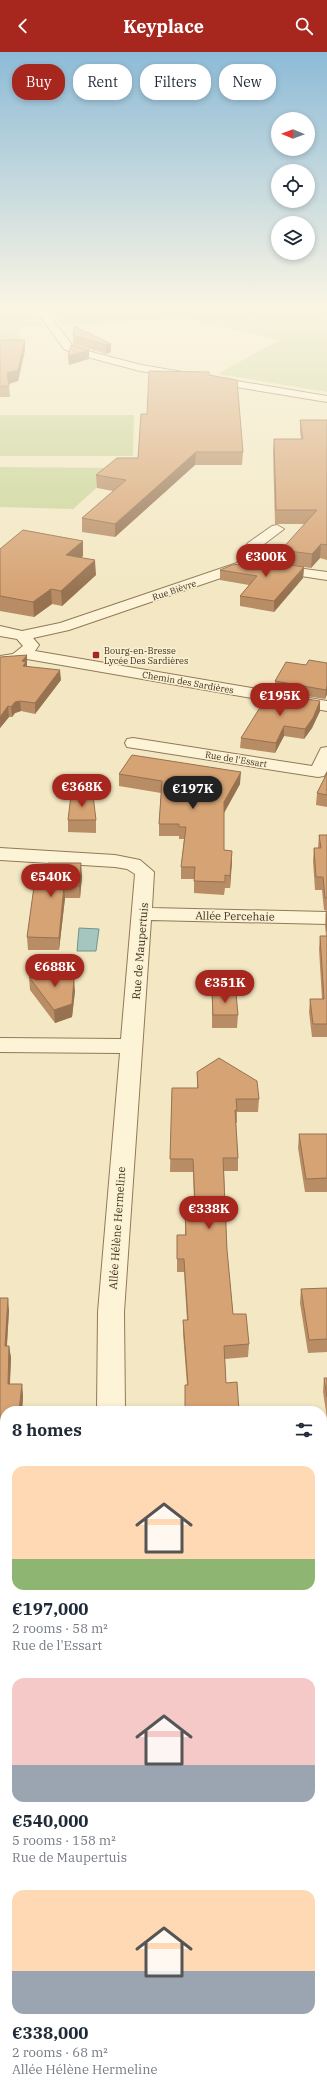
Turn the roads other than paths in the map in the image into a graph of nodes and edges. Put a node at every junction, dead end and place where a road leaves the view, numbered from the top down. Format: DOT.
graph roads {
  1 [pos="277,529"];
  2 [pos="243,566"];
  3 [pos="327,576"];
  4 [pos="0,632"];
  5 [pos="22,636"];
  6 [pos="25,654"];
  7 [pos="0,661"];
  8 [pos="327,706"];
  9 [pos="133,743"];
  10 [pos="327,752"];
  11 [pos="0,854"];
  12 [pos="143,914"];
  13 [pos="327,918"];
  14 [pos="0,1045"];
  15 [pos="132,1046"];
  16 [pos="112,1406"];
  1 -- 2 [label="street"];
  2 -- 3 [label="street, Rue Bièvre"];
  2 -- 5 [label="street, Rue Bièvre"];
  4 -- 5 [label="street"];
  5 -- 6 [label="street"];
  6 -- 7 [label="street"];
  6 -- 8 [label="street, Chemin des Sardières"];
  9 -- 10 [label="street, Rue de l'Essart"];
  11 -- 12 [label="street, Rue de Maupertuis"];
  12 -- 13 [label="street, Allée Percehaie"];
  12 -- 15 [label="street, Rue de Maupertuis"];
  14 -- 15 [label="street"];
  15 -- 16 [label="street, Allée Hélène Hermeline"];
}
